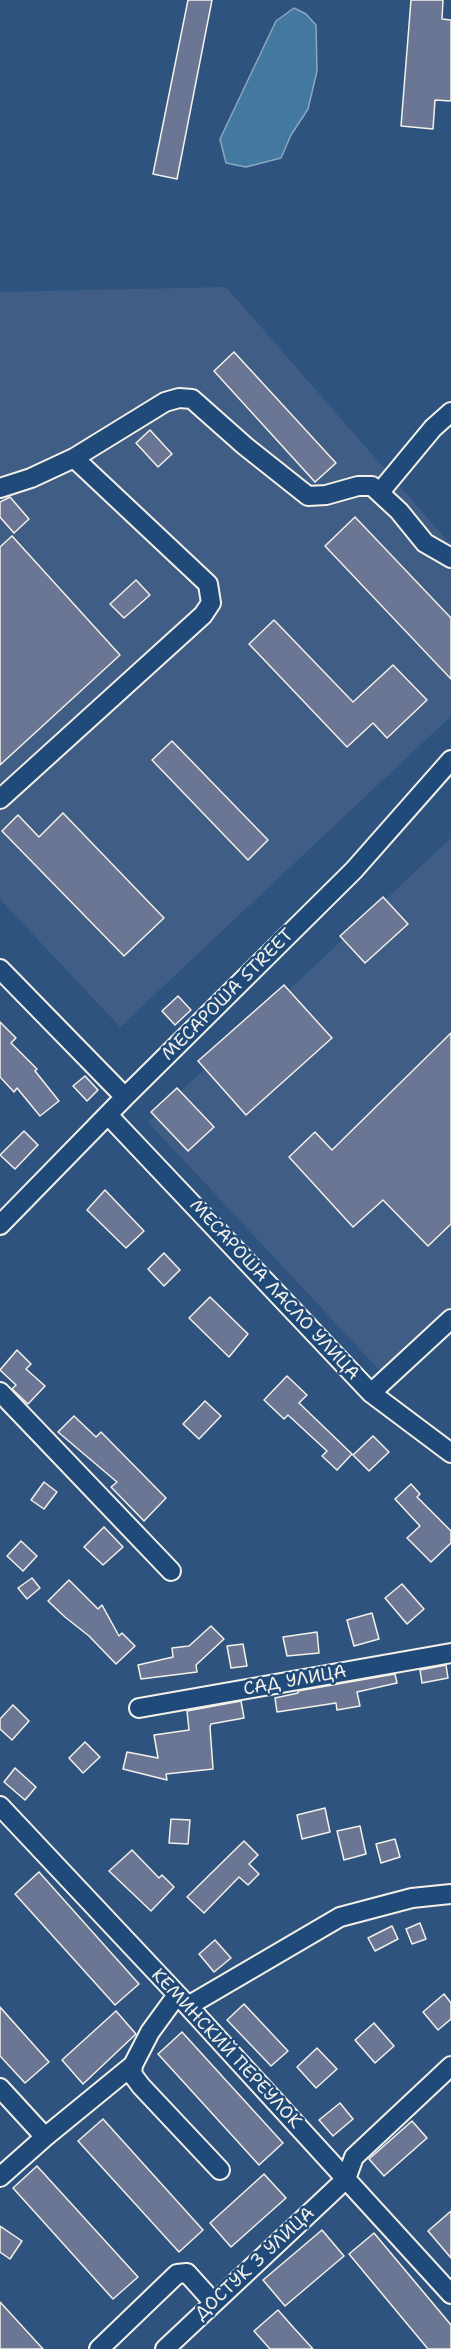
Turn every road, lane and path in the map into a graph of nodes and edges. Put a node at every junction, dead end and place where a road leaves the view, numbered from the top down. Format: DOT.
graph roads {
  1 [pos="451,412"];
  2 [pos="74,458"];
  3 [pos="0,488"];
  4 [pos="380,492"];
  5 [pos="451,558"];
  6 [pos="451,760"];
  7 [pos="0,800"];
  8 [pos="0,969"];
  9 [pos="125,1097"];
  10 [pos="108,1115"];
  11 [pos="0,1225"];
  12 [pos="451,1319"];
  13 [pos="0,1392"];
  14 [pos="371,1393"];
  15 [pos="451,1453"];
  16 [pos="171,1571"];
  17 [pos="451,1653"];
  18 [pos="139,1708"];
  19 [pos="0,1806"];
  20 [pos="451,1894"];
  21 [pos="182,2000"];
  22 [pos="133,2065"];
  23 [pos="451,2066"];
  24 [pos="0,2088"];
  25 [pos="45,2137"];
  26 [pos="220,2170"];
  27 [pos="0,2177"];
  28 [pos="346,2179"];
  29 [pos="451,2294"];
  30 [pos="214,2303"];
  31 [pos="99,2349"];
  32 [pos="165,2349"];
  1 -- 4 [label="street"];
  2 -- 3 [label="street"];
  2 -- 4 [label="street"];
  2 -- 7 [label="street"];
  4 -- 5 [label="street"];
  6 -- 9 [label="street, МЕСАРОША STREET"];
  8 -- 9 [label="street"];
  9 -- 10 [label="street, МЕСАРОША STREET"];
  10 -- 11 [label="street, МЕСАРОША STREET"];
  10 -- 14 [label="street, МЕСАРОША ЛАСЛО УЛИЦА"];
  12 -- 14 [label="street"];
  13 -- 16 [label="street"];
  14 -- 15 [label="street, МЕСАРОША ЛАСЛО УЛИЦА"];
  17 -- 18 [label="street, САД УЛИЦА"];
  19 -- 21 [label="street, КЕМИНСКИЙ ПЕРЕУЛОК"];
  20 -- 21 [label="street"];
  21 -- 22 [label="street"];
  21 -- 28 [label="street, КЕМИНСКИЙ ПЕРЕУЛОК"];
  22 -- 25 [label="street"];
  22 -- 26 [label="street"];
  23 -- 28 [label="street"];
  24 -- 25 [label="street"];
  25 -- 27 [label="street"];
  28 -- 29 [label="street, КЕМИНСКИЙ ПЕРЕУЛОК"];
  28 -- 30 [label="street, ДОСТУК 3 УЛИЦА"];
  30 -- 31 [label="street"];
  30 -- 32 [label="street, ДОСТУК 3 УЛИЦА"];
}
